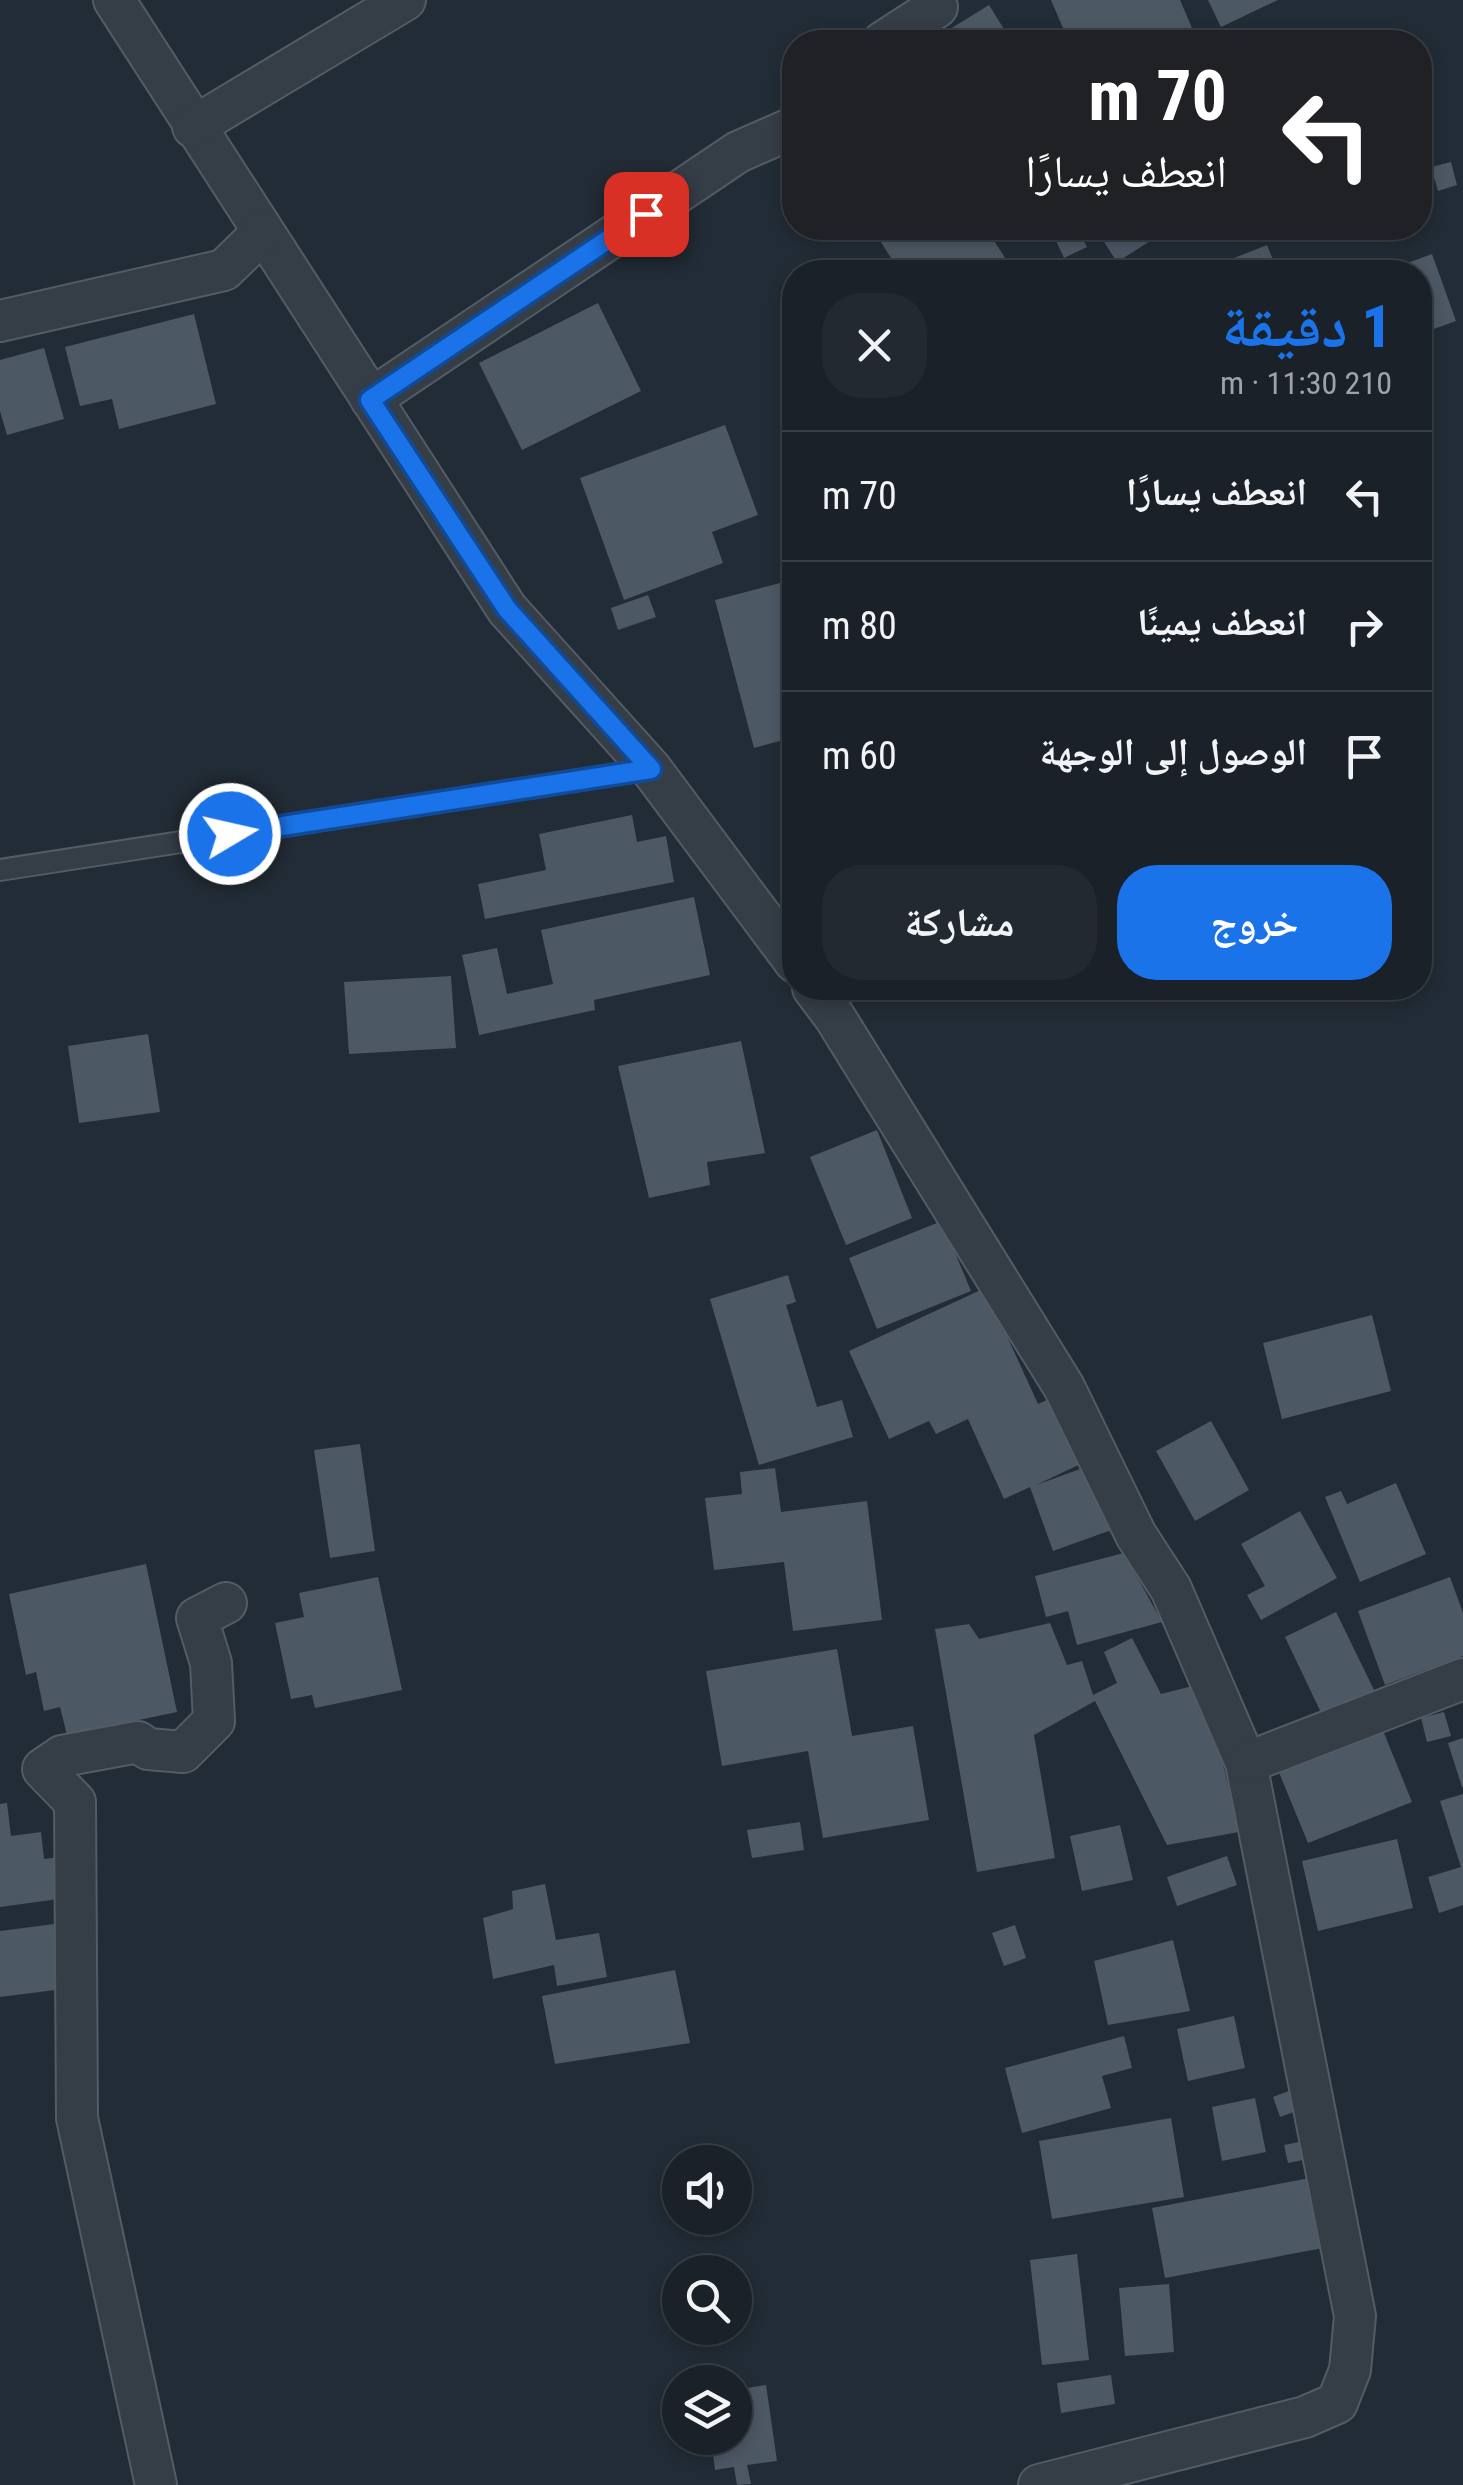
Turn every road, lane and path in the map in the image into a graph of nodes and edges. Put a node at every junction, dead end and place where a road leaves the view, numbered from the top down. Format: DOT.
graph roads {
  1 [pos="114,0"];
  2 [pos="406,0"];
  3 [pos="936,6"];
  4 [pos="901,30"];
  5 [pos="193,127"];
  6 [pos="782,133"];
  7 [pos="262,233"];
  8 [pos="0,322"];
  9 [pos="370,400"];
  10 [pos="651,769"];
  11 [pos="0,870"];
  12 [pos="782,945"];
  13 [pos="822,1000"];
  14 [pos="226,1603"];
  15 [pos="1463,1678"];
  16 [pos="1246,1763"];
  17 [pos="156,2485"];
  18 [pos="1038,2485"];
  1 -- 5 [label="street"];
  2 -- 5 [label="street"];
  3 -- 4 [label="street"];
  5 -- 7 [label="street"];
  6 -- 9 [label="street"];
  7 -- 8 [label="street"];
  7 -- 9 [label="street"];
  9 -- 10 [label="street"];
  10 -- 11 [label="lane"];
  10 -- 12 [label="street"];
  13 -- 16 [label="street"];
  14 -- 17 [label="street"];
  15 -- 16 [label="street"];
  16 -- 18 [label="street"];
}
